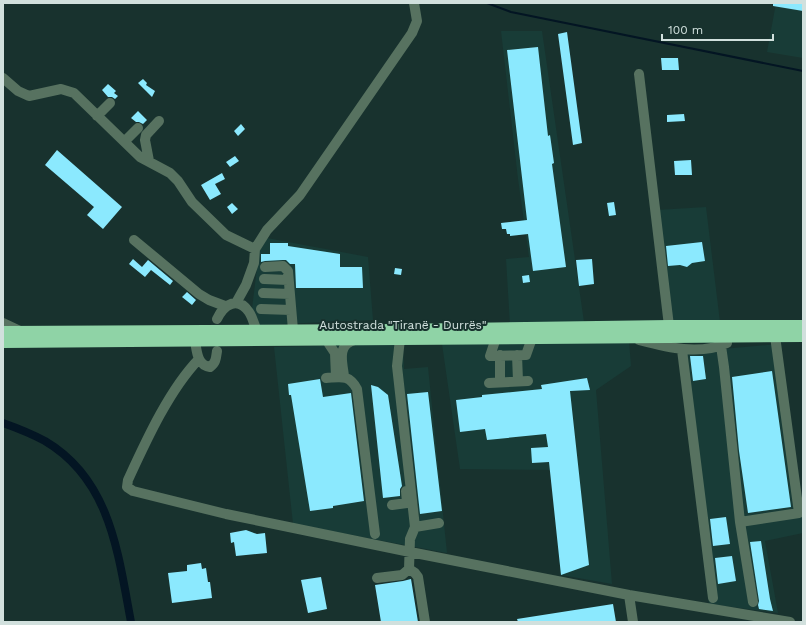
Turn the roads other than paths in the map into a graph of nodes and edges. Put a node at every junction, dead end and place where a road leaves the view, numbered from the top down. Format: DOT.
graph roads {
  1 [pos="414,3"];
  2 [pos="639,74"];
  3 [pos="3,78"];
  4 [pos="110,103"];
  5 [pos="97,116"];
  6 [pos="160,121"];
  7 [pos="138,128"];
  8 [pos="125,141"];
  9 [pos="149,162"];
  10 [pos="134,240"];
  11 [pos="255,249"];
  12 [pos="265,267"];
  13 [pos="264,279"];
  14 [pos="288,280"];
  15 [pos="263,292"];
  16 [pos="290,294"];
  17 [pos="236,303"];
  18 [pos="225,306"];
  19 [pos="261,309"];
  20 [pos="291,310"];
  21 [pos="217,319"];
  22 [pos="3,323"];
  23 [pos="669,326"];
  24 [pos="803,326"];
  25 [pos="293,330"];
  26 [pos="20,331"];
  27 [pos="257,331"];
  28 [pos="3,332"];
  29 [pos="741,336"];
  30 [pos="775,336"];
  31 [pos="803,336"];
  32 [pos="629,337"];
  33 [pos="496,338"];
  34 [pos="532,338"];
  35 [pos="329,339"];
  36 [pos="357,339"];
  37 [pos="398,340"];
  38 [pos="196,341"];
  39 [pos="3,342"];
  40 [pos="720,346"];
  41 [pos="217,350"];
  42 [pos="682,350"];
  43 [pos="517,355"];
  44 [pos="500,356"];
  45 [pos="199,359"];
  46 [pos="335,377"];
  47 [pos="489,382"];
  48 [pos="500,382"];
  49 [pos="392,505"];
  50 [pos="740,522"];
  51 [pos="439,523"];
  52 [pos="415,527"];
  53 [pos="375,534"];
  54 [pos="410,552"];
  55 [pos="409,569"];
  56 [pos="377,578"];
  57 [pos="629,595"];
  58 [pos="712,598"];
  59 [pos="753,602"];
  60 [pos="425,622"];
  61 [pos="633,622"];
  62 [pos="790,622"];
  1 -- 11 [label="street"];
  2 -- 23 [label="street"];
  3 -- 5 [label="street"];
  4 -- 5 [label="street"];
  5 -- 8 [label="street"];
  6 -- 9 [label="street"];
  7 -- 8 [label="street"];
  8 -- 9 [label="street"];
  9 -- 11 [label="street"];
  10 -- 18 [label="street"];
  11 -- 17 [label="street"];
  12 -- 14 [label="street"];
  13 -- 14 [label="street"];
  14 -- 16 [label="street"];
  15 -- 16 [label="street"];
  16 -- 20 [label="street"];
  17 -- 18 [label="street"];
  17 -- 27 [label="street"];
  18 -- 21 [label="street"];
  19 -- 20 [label="street"];
  20 -- 25 [label="street"];
  22 -- 26 [label="street"];
  23 -- 24 [label="highway, Autostrada \"Tiranë - Durrës\""];
  23 -- 25 [label="highway, Autostrada \"Tiranë - Durrës\""];
  25 -- 27 [label="highway, Autostrada \"Tiranë - Durrës\""];
  26 -- 27 [label="highway, Autostrada \"Tiranë - Durrës\""];
  26 -- 28 [label="highway, Autostrada \"Tiranë - Durrës\""];
  29 -- 30 [label="highway, Autostrada \"Tiranë - Durrës\""];
  29 -- 32 [label="highway, Autostrada \"Tiranë - Durrës\""];
  29 -- 40 [label="street"];
  30 -- 31 [label="highway, Autostrada \"Tiranë - Durrës\""];
  30 -- 50 [label="street"];
  32 -- 34 [label="highway, Autostrada \"Tiranë - Durrës\""];
  32 -- 42 [label="street"];
  33 -- 34 [label="highway, Autostrada \"Tiranë - Durrës\""];
  33 -- 37 [label="highway, Autostrada \"Tiranë - Durrës\""];
  33 -- 44 [label="street"];
  34 -- 43 [label="street"];
  35 -- 36 [label="highway, Autostrada \"Tiranë - Durrës\""];
  35 -- 38 [label="highway, Autostrada \"Tiranë - Durrës\""];
  35 -- 46 [label="street"];
  36 -- 37 [label="highway, Autostrada \"Tiranë - Durrës\""];
  36 -- 46 [label="street"];
  37 -- 49 [label="street"];
  37 -- 52 [label="street"];
  38 -- 39 [label="highway, Autostrada \"Tiranë - Durrës\""];
  38 -- 45 [label="street"];
  40 -- 42 [label="street"];
  40 -- 50 [label="street"];
  41 -- 45 [label="street"];
  42 -- 58 [label="street"];
  43 -- 44 [label="street"];
  43 -- 48 [label="street"];
  44 -- 48 [label="street"];
  45 -- 54 [label="street"];
  46 -- 53 [label="street"];
  47 -- 48 [label="street"];
  50 -- 59 [label="street"];
  51 -- 52 [label="street"];
  52 -- 54 [label="street"];
  54 -- 55 [label="street"];
  54 -- 57 [label="street"];
  55 -- 56 [label="street"];
  55 -- 60 [label="street"];
  57 -- 61 [label="street"];
  57 -- 62 [label="street"];
}
